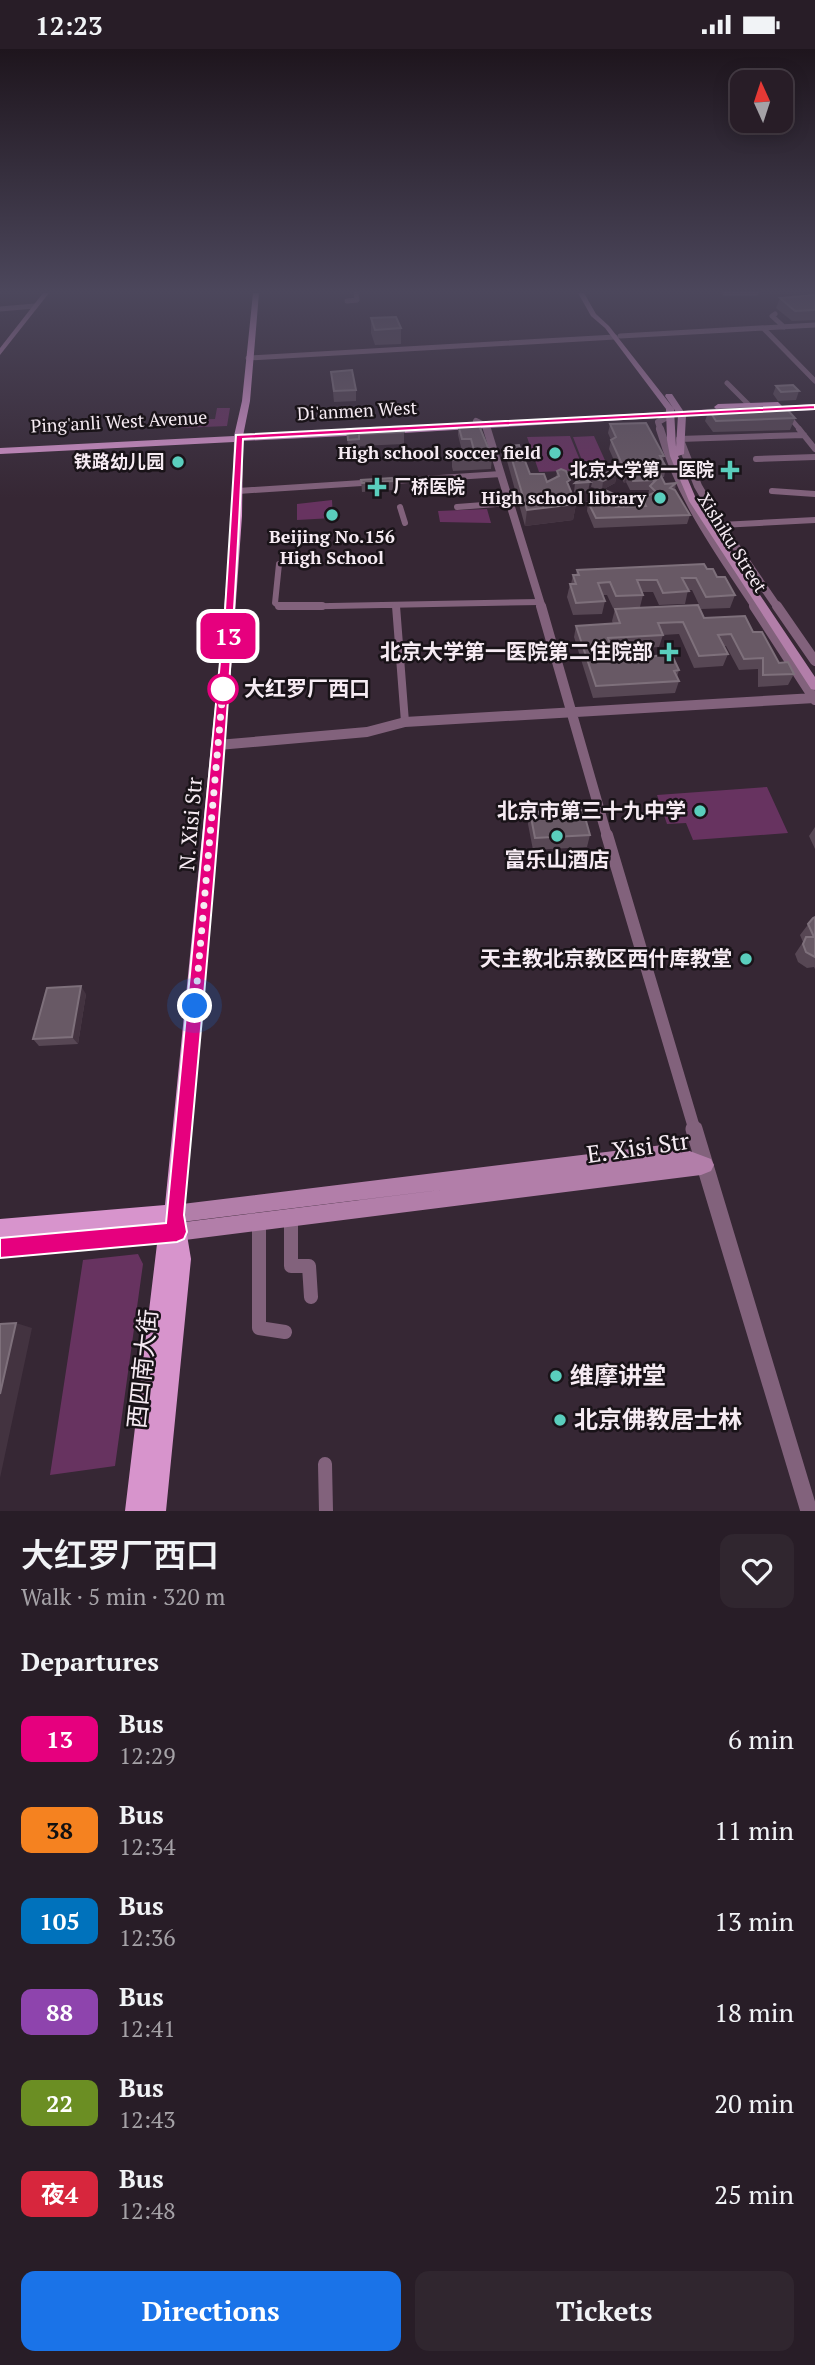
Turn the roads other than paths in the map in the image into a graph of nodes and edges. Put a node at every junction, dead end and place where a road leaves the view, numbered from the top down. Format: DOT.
graph roads {
  1 [pos="248,361"];
  2 [pos="637,361"];
  3 [pos="795,361"];
  4 [pos="815,381"];
  5 [pos="727,383"];
  6 [pos="815,405"];
  7 [pos="750,406"];
  8 [pos="783,408"];
  9 [pos="676,412"];
  10 [pos="477,421"];
  11 [pos="383,425"];
  12 [pos="369,426"];
  13 [pos="486,426"];
  14 [pos="239,434"];
  15 [pos="804,435"];
  16 [pos="679,439"];
  17 [pos="0,444"];
  18 [pos="815,449"];
  19 [pos="0,451"];
  20 [pos="815,457"];
  21 [pos="756,459"];
  22 [pos="501,474"];
  23 [pos="238,491"];
  24 [pos="772,491"];
  25 [pos="815,494"];
  26 [pos="510,503"];
  27 [pos="400,507"];
  28 [pos="457,507"];
  29 [pos="815,520"];
  30 [pos="405,523"];
  31 [pos="721,525"];
  32 [pos="279,564"];
  33 [pos="540,602"];
  34 [pos="396,605"];
  35 [pos="815,661"];
  36 [pos="815,674"];
  37 [pos="815,686"];
  38 [pos="815,699"];
  39 [pos="574,714"];
  40 [pos="405,722"];
  41 [pos="218,745"];
  42 [pos="705,1165"];
  43 [pos="291,1217"];
  44 [pos="259,1221"];
  45 [pos="174,1226"];
  46 [pos="0,1229"];
  47 [pos="0,1248"];
  48 [pos="311,1297"];
  49 [pos="285,1332"];
  50 [pos="325,1464"];
  51 [pos="137,1511"];
  52 [pos="155,1511"];
  53 [pos="326,1511"];
  54 [pos="809,1511"];
  1 -- 14 [label="main road, N. Xisi Str"];
  2 -- 9 [label="main road"];
  3 -- 4 [label="street"];
  5 -- 7 [label="street"];
  6 -- 7 [label="main road"];
  6 -- 8 [label="main road"];
  7 -- 9 [label="main road"];
  8 -- 9 [label="main road"];
  8 -- 15 [label="street"];
  9 -- 10 [label="main road, Di'anmen West"];
  9 -- 13 [label="main road"];
  9 -- 16 [label="main road"];
  9 -- 37 [label="main road, Xishiku Street"];
  9 -- 38 [label="street, Xishiku Street"];
  10 -- 11 [label="main road, Di'anmen West"];
  10 -- 13 [label="street"];
  12 -- 14 [label="main road, Di'anmen West"];
  13 -- 14 [label="main road"];
  13 -- 22 [label="street"];
  14 -- 17 [label="main road, Ping'anli West Avenue"];
  14 -- 19 [label="main road, Ping'anli West Avenue"];
  14 -- 23 [label="main road, N. Xisi Str"];
  15 -- 16 [label="street"];
  15 -- 18 [label="street"];
  16 -- 31 [label="street, Xishiku Street"];
  16 -- 36 [label="main road"];
  20 -- 21 [label="street"];
  22 -- 23 [label="street"];
  22 -- 26 [label="street"];
  23 -- 41 [label="main road, N. Xisi Str"];
  24 -- 25 [label="street"];
  26 -- 28 [label="street"];
  26 -- 33 [label="street"];
  27 -- 30 [label="street"];
  29 -- 31 [label="street"];
  31 -- 35 [label="street, Xishiku Street"];
  32 -- 34 [label="street"];
  33 -- 34 [label="street"];
  33 -- 39 [label="street"];
  34 -- 40 [label="street"];
  38 -- 39 [label="street"];
  39 -- 40 [label="street"];
  39 -- 42 [label="street"];
  40 -- 41 [label="street"];
  41 -- 45 [label="main road, N. Xisi Str"];
  42 -- 43 [label="main road, E. Xisi Str"];
  42 -- 45 [label="main road, E. Xisi Str"];
  42 -- 54 [label="street"];
  43 -- 44 [label="main road, E. Xisi Str"];
  43 -- 48 [label="street"];
  44 -- 45 [label="main road, E. Xisi Str"];
  44 -- 49 [label="street"];
  45 -- 46 [label="main road"];
  45 -- 47 [label="main road"];
  45 -- 51 [label="main road, 西四南大街"];
  45 -- 52 [label="main road, 西四南大街"];
  50 -- 53 [label="street"];
}
